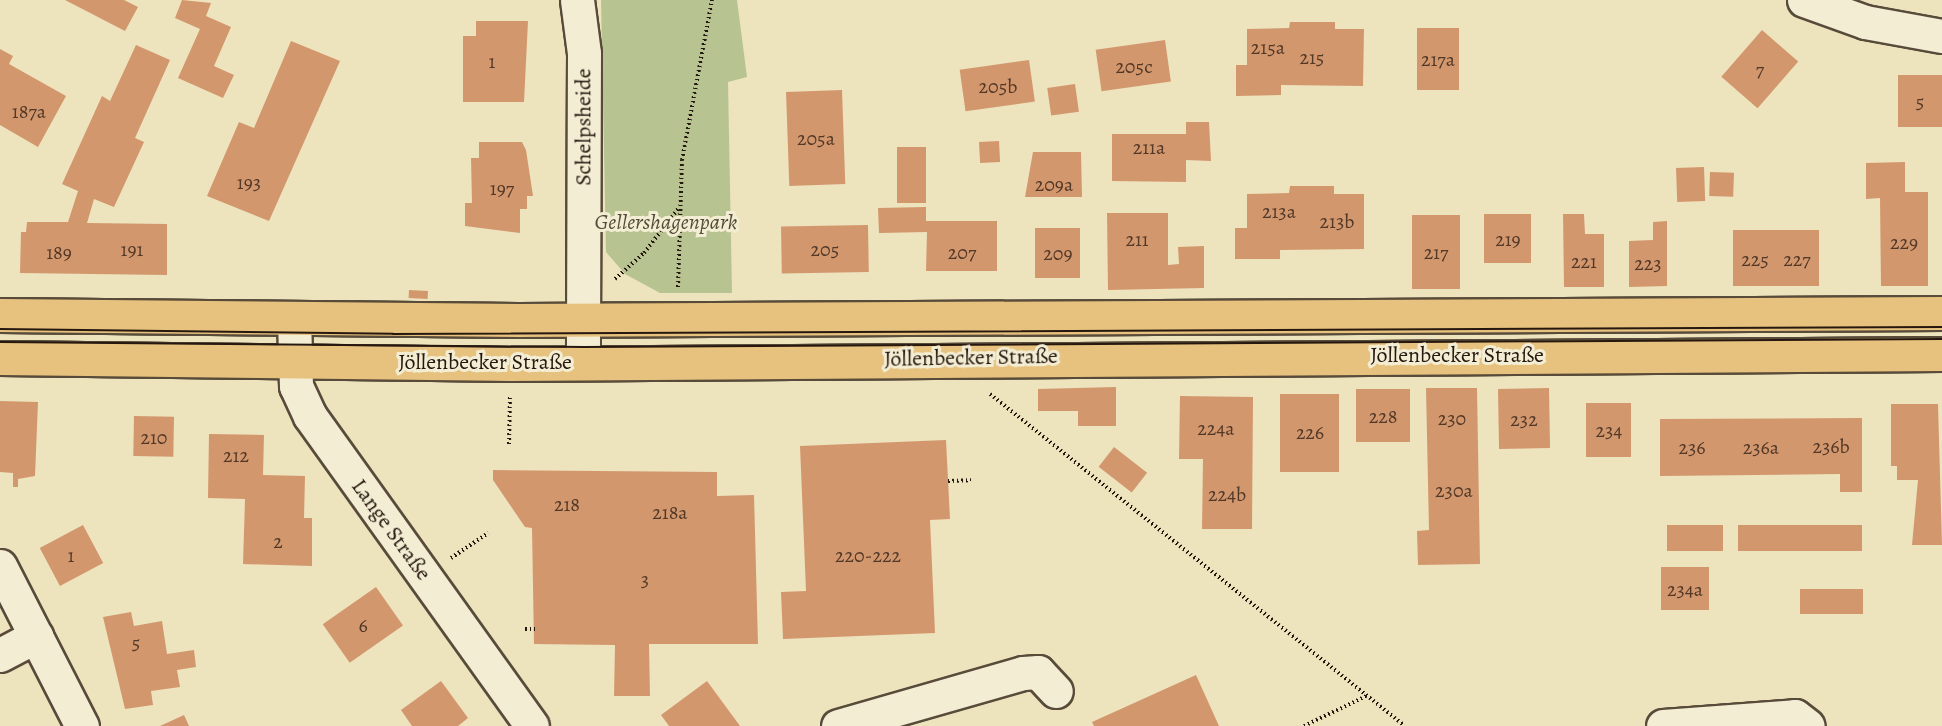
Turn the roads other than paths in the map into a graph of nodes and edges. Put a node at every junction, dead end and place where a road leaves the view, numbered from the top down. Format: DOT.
graph roads {
  1 [pos="577,0"];
  2 [pos="1804,0"];
  3 [pos="1942,36"];
  4 [pos="583,311"];
  5 [pos="1942,313"];
  6 [pos="0,315"];
  7 [pos="294,319"];
  8 [pos="1942,354"];
  9 [pos="0,358"];
  10 [pos="293,363"];
  11 [pos="583,363"];
  12 [pos="0,566"];
  13 [pos="36,636"];
  14 [pos="0,655"];
  15 [pos="1056,691"];
  16 [pos="82,726"];
  17 [pos="532,726"];
  18 [pos="838,726"];
  19 [pos="1663,726"];
  20 [pos="1808,726"];
  1 -- 4 [label="street, Schelpsheide"];
  2 -- 3 [label="street"];
  4 -- 5 [label="main road, Jöllenbecker Straße"];
  4 -- 7 [label="main road, Jöllenbecker Straße"];
  4 -- 11 [label="street, Schelpsheide"];
  6 -- 7 [label="main road, Jöllenbecker Straße"];
  7 -- 10 [label="street, Lange Straße"];
  8 -- 11 [label="main road, Jöllenbecker Straße"];
  9 -- 10 [label="main road, Jöllenbecker Straße"];
  10 -- 11 [label="main road, Jöllenbecker Straße"];
  10 -- 17 [label="street, Lange Straße"];
  12 -- 13 [label="street"];
  13 -- 14 [label="street"];
  13 -- 16 [label="street"];
  15 -- 18 [label="street"];
  19 -- 20 [label="street"];
}
